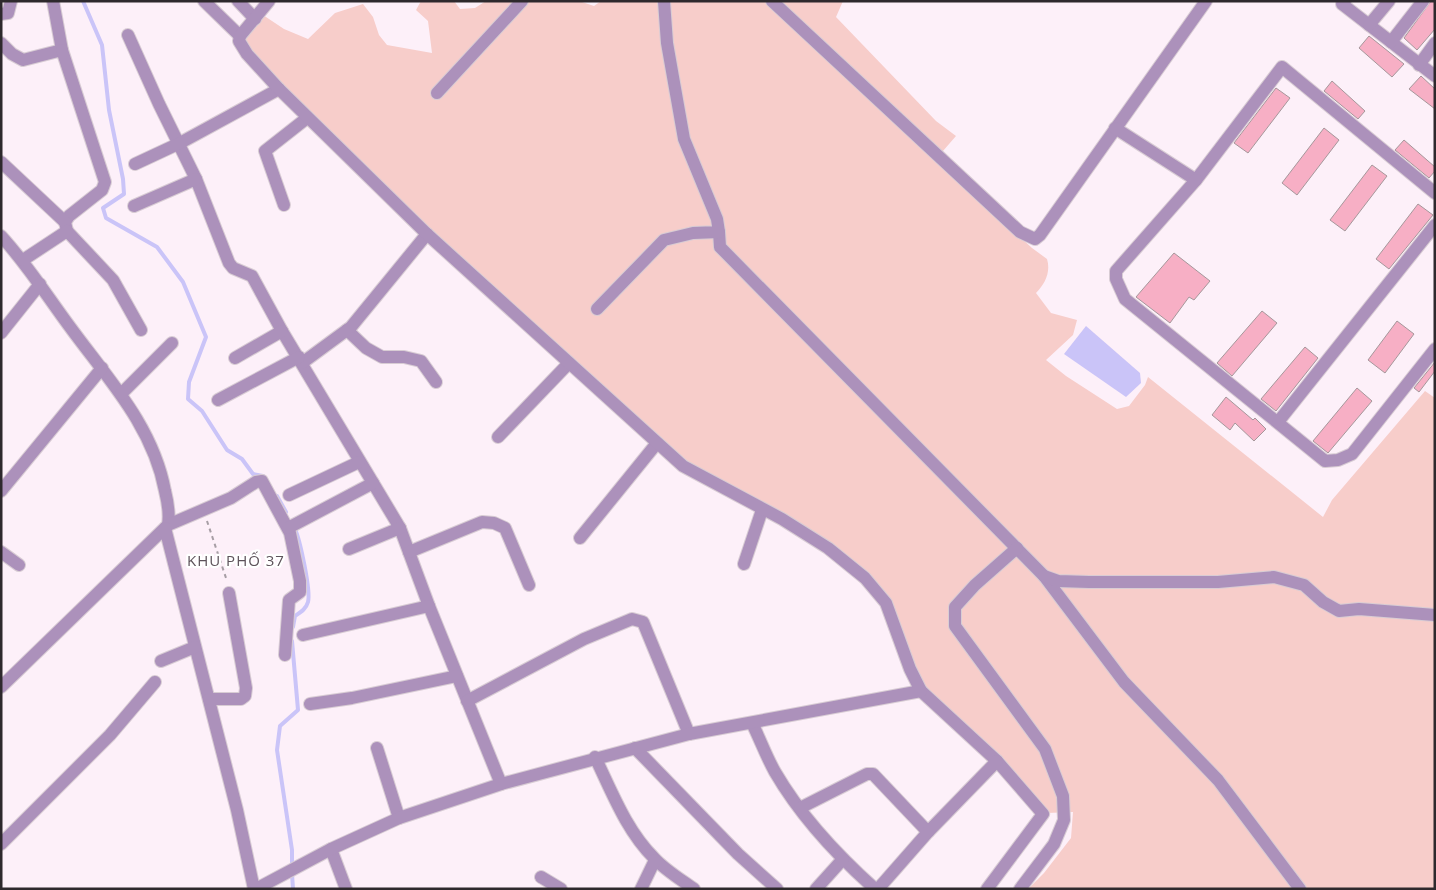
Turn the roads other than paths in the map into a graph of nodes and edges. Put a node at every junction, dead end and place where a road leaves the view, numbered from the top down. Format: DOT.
graph roads {
  1 [pos="11,1"];
  2 [pos="53,1"];
  3 [pos="204,1"];
  4 [pos="238,1"];
  5 [pos="269,1"];
  6 [pos="522,1"];
  7 [pos="664,1"];
  8 [pos="772,1"];
  9 [pos="1206,1"];
  10 [pos="1344,1"];
  11 [pos="1389,1"];
  12 [pos="1423,1"];
  13 [pos="1,14"];
  14 [pos="255,19"];
  15 [pos="1369,25"];
  16 [pos="128,35"];
  17 [pos="240,36"];
  18 [pos="1391,42"];
  19 [pos="1435,43"];
  20 [pos="1,44"];
  21 [pos="62,50"];
  22 [pos="1419,65"];
  23 [pos="1435,76"];
  24 [pos="279,89"];
  25 [pos="437,93"];
  26 [pos="308,118"];
  27 [pos="1115,128"];
  28 [pos="180,143"];
  29 [pos="1,162"];
  30 [pos="135,164"];
  31 [pos="196,179"];
  32 [pos="1196,180"];
  33 [pos="1435,193"];
  34 [pos="284,205"];
  35 [pos="134,206"];
  36 [pos="1435,225"];
  37 [pos="66,226"];
  38 [pos="719,232"];
  39 [pos="427,234"];
  40 [pos="1,236"];
  41 [pos="23,260"];
  42 [pos="40,284"];
  43 [pos="597,309"];
  44 [pos="141,330"];
  45 [pos="346,330"];
  46 [pos="282,331"];
  47 [pos="1,332"];
  48 [pos="172,343"];
  49 [pos="1435,349"];
  50 [pos="235,358"];
  51 [pos="300,360"];
  52 [pos="569,363"];
  53 [pos="102,368"];
  54 [pos="436,382"];
  55 [pos="121,394"];
  56 [pos="218,400"];
  57 [pos="1278,422"];
  58 [pos="498,437"];
  59 [pos="657,443"];
  60 [pos="359,462"];
  61 [pos="373,483"];
  62 [pos="1,491"];
  63 [pos="289,495"];
  64 [pos="762,510"];
  65 [pos="167,526"];
  66 [pos="293,526"];
  67 [pos="400,528"];
  68 [pos="580,538"];
  69 [pos="1017,548"];
  70 [pos="349,549"];
  71 [pos="1,552"];
  72 [pos="409,552"];
  73 [pos="744,564"];
  74 [pos="19,565"];
  75 [pos="1044,576"];
  76 [pos="529,585"];
  77 [pos="228,593"];
  78 [pos="429,606"];
  79 [pos="1435,614"];
  80 [pos="303,635"];
  81 [pos="195,647"];
  82 [pos="286,655"];
  83 [pos="161,661"];
  84 [pos="457,676"];
  85 [pos="155,682"];
  86 [pos="1,687"];
  87 [pos="921,691"];
  88 [pos="209,699"];
  89 [pos="467,701"];
  90 [pos="310,704"];
  91 [pos="752,722"];
  92 [pos="689,734"];
  93 [pos="377,748"];
  94 [pos="635,748"];
  95 [pos="595,757"];
  96 [pos="998,761"];
  97 [pos="500,784"];
  98 [pos="800,808"];
  99 [pos="399,818"];
  100 [pos="928,832"];
  101 [pos="1,844"];
  102 [pos="331,849"];
  103 [pos="843,859"];
  104 [pos="655,860"];
  105 [pos="541,877"];
  106 [pos="255,889"];
  107 [pos="346,889"];
  108 [pos="561,889"];
  109 [pos="641,889"];
  110 [pos="694,889"];
  111 [pos="777,889"];
  112 [pos="816,889"];
  113 [pos="877,889"];
  114 [pos="987,889"];
  115 [pos="1020,889"];
  116 [pos="1300,889"];
  1 -- 13 [label="street"];
  2 -- 21 [label="street"];
  3 -- 17 [label="street"];
  4 -- 14 [label="street"];
  5 -- 14 [label="street"];
  6 -- 25 [label="street"];
  7 -- 38 [label="street"];
  8 -- 27 [label="street"];
  9 -- 27 [label="street"];
  10 -- 15 [label="street"];
  11 -- 15 [label="street"];
  12 -- 18 [label="street"];
  14 -- 17 [label="street"];
  15 -- 18 [label="street"];
  16 -- 28 [label="street"];
  17 -- 24 [label="street"];
  18 -- 22 [label="street"];
  19 -- 22 [label="street"];
  20 -- 21 [label="street"];
  21 -- 37 [label="street"];
  22 -- 23 [label="street"];
  24 -- 26 [label="street"];
  24 -- 28 [label="street"];
  26 -- 34 [label="street"];
  26 -- 39 [label="street"];
  27 -- 32 [label="street"];
  28 -- 30 [label="street"];
  28 -- 31 [label="street"];
  29 -- 37 [label="street"];
  31 -- 35 [label="street"];
  31 -- 46 [label="street"];
  32 -- 33 [label="street"];
  32 -- 57 [label="street"];
  36 -- 57 [label="street"];
  37 -- 41 [label="street"];
  37 -- 44 [label="street"];
  38 -- 43 [label="street"];
  38 -- 69 [label="street"];
  39 -- 45 [label="street"];
  39 -- 52 [label="street"];
  40 -- 41 [label="street"];
  41 -- 42 [label="street"];
  42 -- 47 [label="street"];
  42 -- 53 [label="street"];
  45 -- 51 [label="street"];
  45 -- 54 [label="street"];
  46 -- 50 [label="street"];
  46 -- 51 [label="street"];
  48 -- 55 [label="street"];
  49 -- 57 [label="street"];
  51 -- 56 [label="street"];
  51 -- 60 [label="street"];
  52 -- 58 [label="street"];
  52 -- 59 [label="street"];
  53 -- 55 [label="street"];
  53 -- 62 [label="street"];
  55 -- 65 [label="street"];
  59 -- 64 [label="street"];
  59 -- 68 [label="street"];
  60 -- 61 [label="street"];
  60 -- 63 [label="street"];
  61 -- 66 [label="street"];
  61 -- 67 [label="street"];
  64 -- 73 [label="street"];
  64 -- 87 [label="street"];
  65 -- 66 [label="street"];
  65 -- 81 [label="street"];
  65 -- 86 [label="street"];
  66 -- 82 [label="street"];
  67 -- 70 [label="street"];
  67 -- 72 [label="street"];
  69 -- 75 [label="street"];
  69 -- 115 [label="street"];
  71 -- 74 [label="street"];
  72 -- 76 [label="street"];
  72 -- 78 [label="street"];
  75 -- 79 [label="street"];
  75 -- 116 [label="street"];
  77 -- 88 [label="street"];
  78 -- 80 [label="street"];
  78 -- 84 [label="street"];
  81 -- 83 [label="street"];
  81 -- 88 [label="street"];
  84 -- 89 [label="street"];
  84 -- 90 [label="street"];
  85 -- 101 [label="street"];
  87 -- 91 [label="street"];
  87 -- 96 [label="street"];
  88 -- 106 [label="street"];
  89 -- 92 [label="street"];
  89 -- 97 [label="street"];
  91 -- 92 [label="street"];
  91 -- 98 [label="street"];
  92 -- 94 [label="street"];
  93 -- 99 [label="street"];
  94 -- 95 [label="street"];
  94 -- 111 [label="street"];
  95 -- 97 [label="street"];
  95 -- 104 [label="street"];
  96 -- 100 [label="street"];
  96 -- 114 [label="street"];
  97 -- 99 [label="street"];
  98 -- 100 [label="street"];
  98 -- 103 [label="street"];
  99 -- 102 [label="street"];
  100 -- 113 [label="street"];
  102 -- 106 [label="street"];
  102 -- 107 [label="street"];
  103 -- 112 [label="street"];
  103 -- 113 [label="street"];
  104 -- 109 [label="street"];
  104 -- 110 [label="street"];
  105 -- 108 [label="street"];
}
